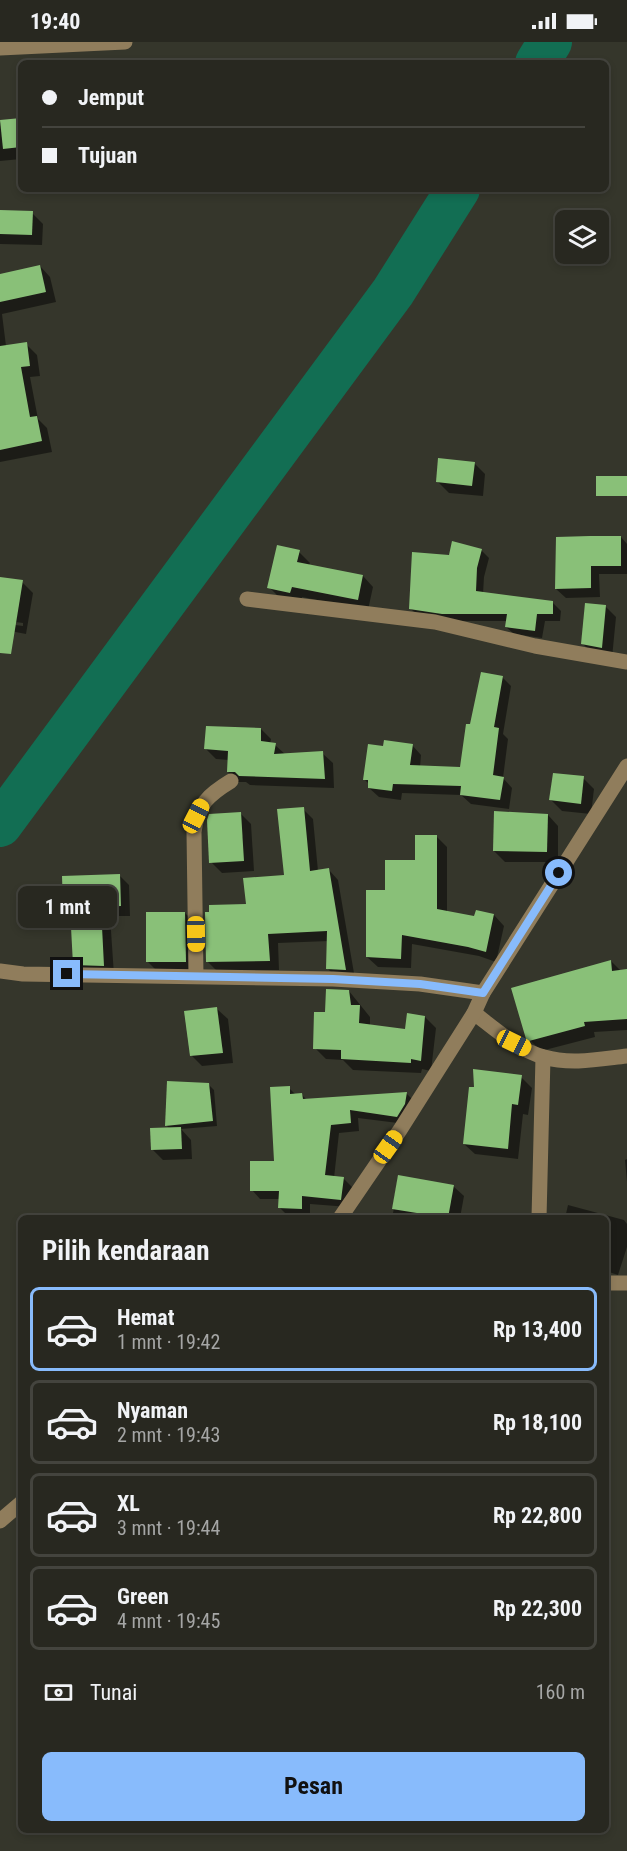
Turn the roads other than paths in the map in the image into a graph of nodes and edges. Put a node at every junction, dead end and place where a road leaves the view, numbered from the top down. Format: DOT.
graph roads {
  1 [pos="125,42"];
  2 [pos="0,48"];
  3 [pos="247,599"];
  4 [pos="627,662"];
  5 [pos="627,766"];
  6 [pos="231,781"];
  7 [pos="0,971"];
  8 [pos="196,976"];
  9 [pos="483,993"];
  10 [pos="474,1013"];
  11 [pos="627,1056"];
  12 [pos="543,1057"];
  13 [pos="342,1215"];
  14 [pos="539,1215"];
  15 [pos="609,1282"];
  16 [pos="627,1283"];
  17 [pos="18,1506"];
  18 [pos="0,1521"];
  1 -- 2 [label="street"];
  3 -- 4 [label="street"];
  5 -- 9 [label="street"];
  6 -- 8 [label="street"];
  7 -- 8 [label="street"];
  8 -- 9 [label="street"];
  9 -- 10 [label="street"];
  10 -- 12 [label="street"];
  10 -- 13 [label="street"];
  11 -- 12 [label="street"];
  12 -- 14 [label="street"];
  15 -- 16 [label="street"];
  17 -- 18 [label="street"];
}
